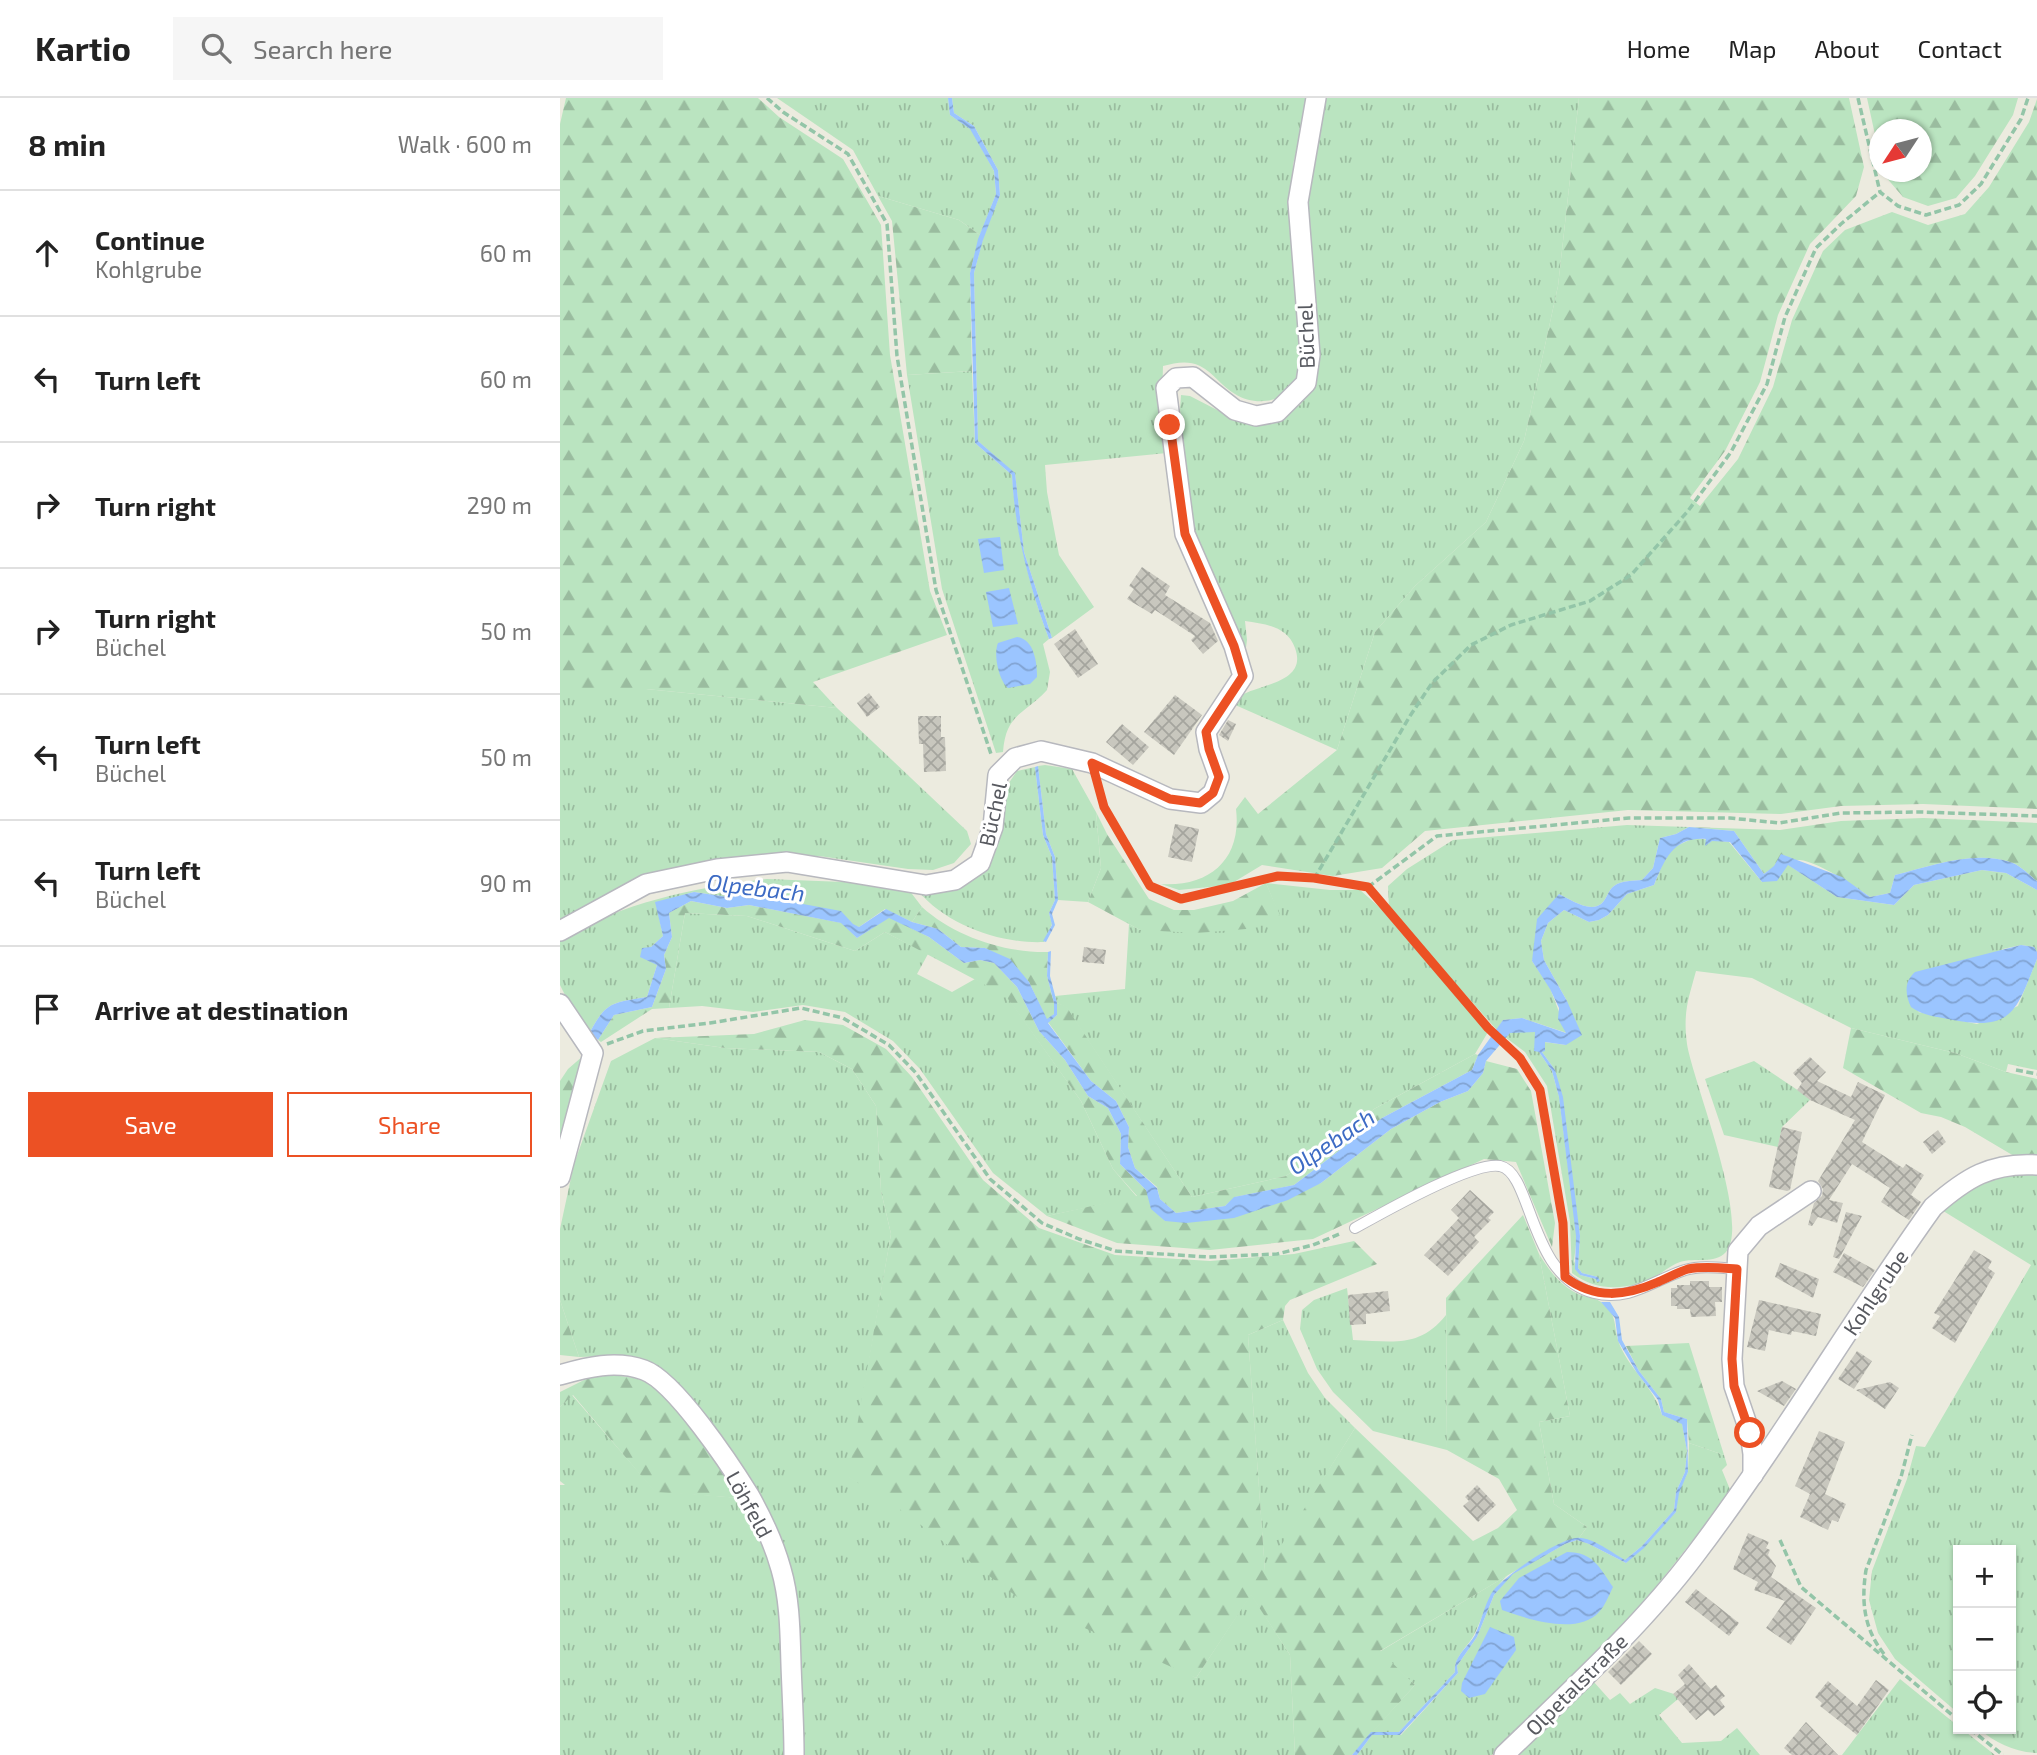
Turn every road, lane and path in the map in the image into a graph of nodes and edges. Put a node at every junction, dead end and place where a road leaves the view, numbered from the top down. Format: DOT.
graph roads {
  1 [pos="767,98"];
  2 [pos="1316,98"];
  3 [pos="1858,98"];
  4 [pos="2028,98"];
  5 [pos="1880,192"];
  6 [pos="1092,763"];
  7 [pos="998,775"];
  8 [pos="2037,816"];
  9 [pos="1314,878"];
  10 [pos="1368,887"];
  11 [pos="560,931"];
  12 [pos="560,1004"];
  13 [pos="588,1046"];
  14 [pos="2016,1070"];
  15 [pos="2037,1074"];
  16 [pos="2037,1165"];
  17 [pos="560,1177"];
  18 [pos="1811,1191"];
  19 [pos="1355,1227"];
  20 [pos="1737,1269"];
  21 [pos="1565,1277"];
  22 [pos="560,1375"];
  23 [pos="1912,1435"];
  24 [pos="1753,1475"];
  25 [pos="1780,1540"];
  26 [pos="1647,1614"];
  27 [pos="1890,1661"];
  28 [pos="1953,1716"];
  29 [pos="1976,1734"];
  30 [pos="794,1755"];
  31 [pos="1504,1755"];
  32 [pos="2003,1755"];
  1 -- 7 [label="path"];
  2 -- 6 [label="street, Büchel"];
  3 -- 5 [label="path"];
  4 -- 5 [label="path"];
  5 -- 9 [label="path"];
  6 -- 7 [label="street, Büchel"];
  6 -- 9 [label="path"];
  7 -- 11 [label="street, Büchel"];
  8 -- 10 [label="path"];
  9 -- 10 [label="path"];
  10 -- 21 [label="path"];
  12 -- 13 [label="street"];
  13 -- 17 [label="street"];
  13 -- 19 [label="path"];
  14 -- 15 [label="path"];
  16 -- 24 [label="street, Kohlgrube"];
  18 -- 20 [label="street"];
  19 -- 21 [label="lane"];
  20 -- 21 [label="lane"];
  20 -- 24 [label="street"];
  22 -- 30 [label="street, Löhfeld"];
  23 -- 27 [label="path"];
  24 -- 26 [label="street, Kohlgrube"];
  25 -- 27 [label="path"];
  26 -- 31 [label="street, Olpetalstraße"];
  27 -- 28 [label="path"];
  29 -- 32 [label="path"];
}
